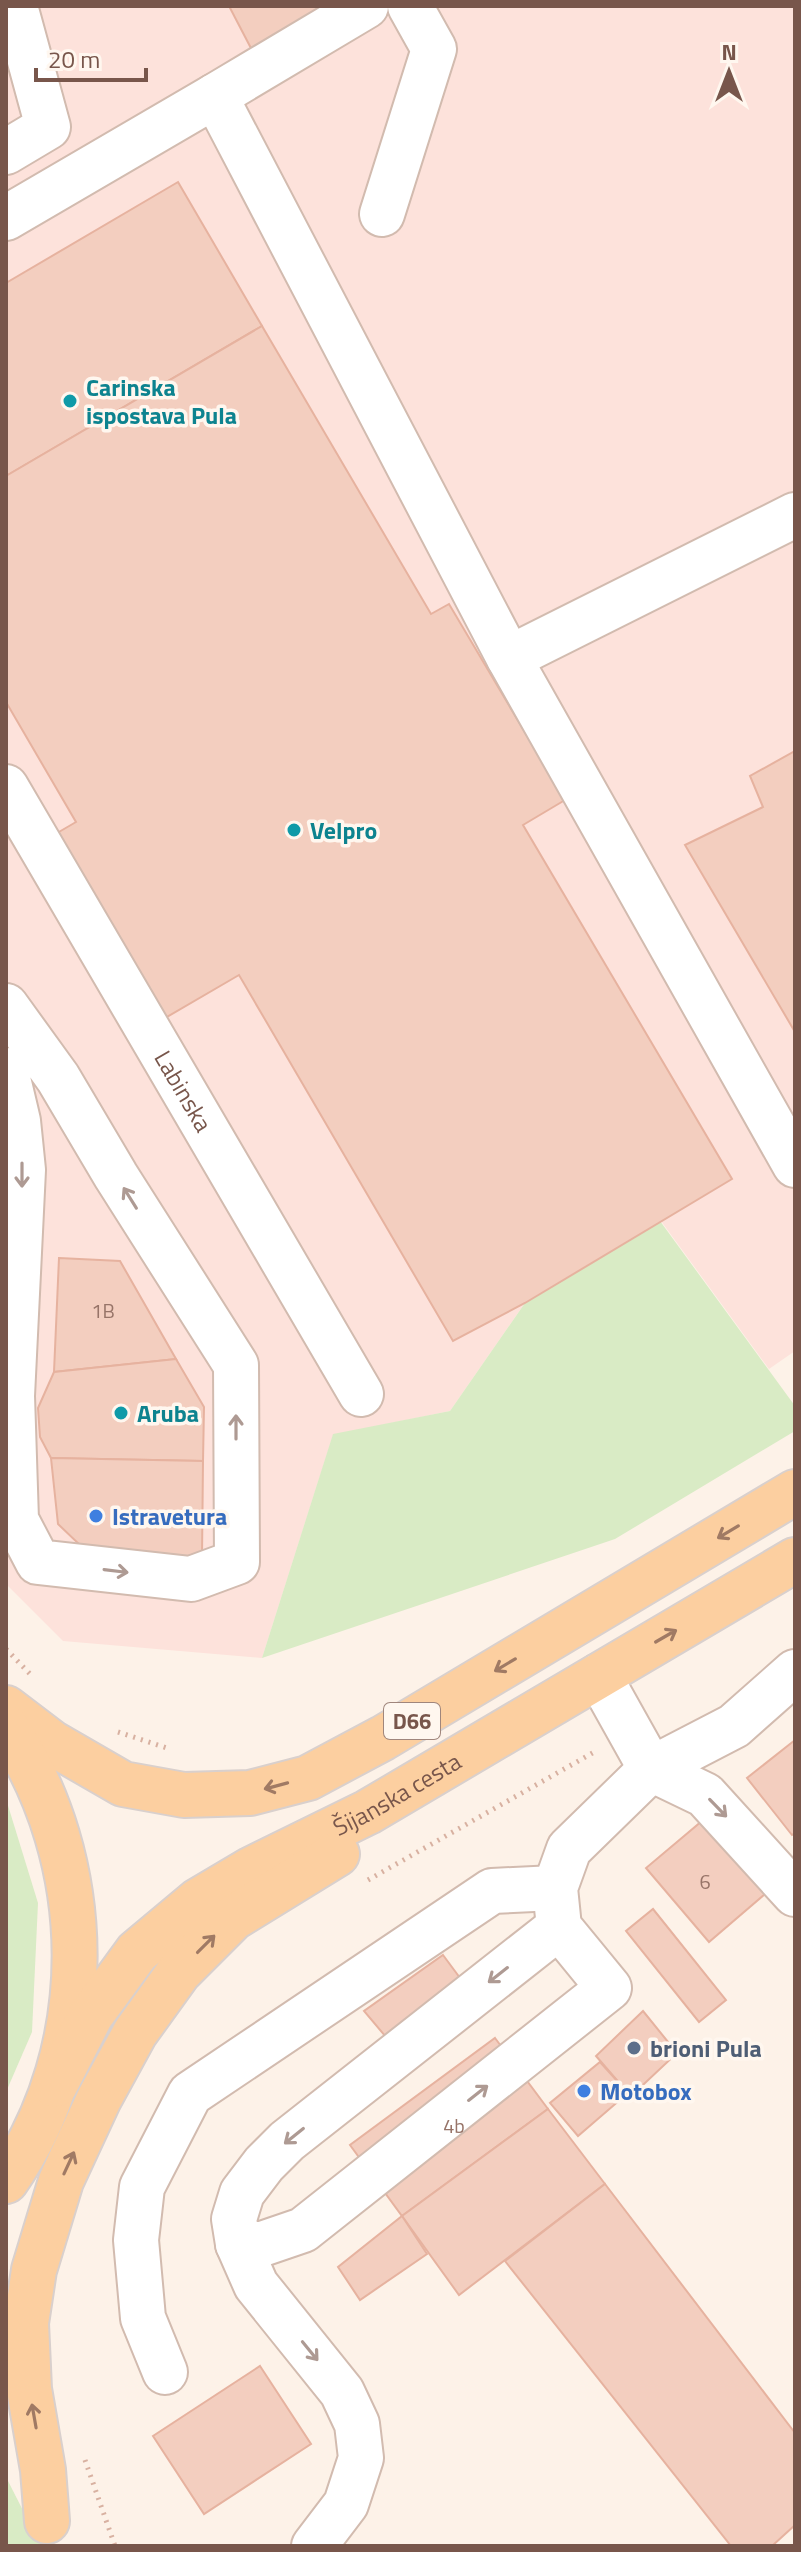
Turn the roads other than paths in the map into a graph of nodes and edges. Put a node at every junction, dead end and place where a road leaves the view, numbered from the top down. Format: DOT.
graph roads {
  1 [pos="15,6"];
  2 [pos="366,6"];
  3 [pos="410,6"];
  4 [pos="215,96"];
  5 [pos="6,152"];
  6 [pos="382,214"];
  7 [pos="6,218"];
  8 [pos="795,515"];
  9 [pos="509,658"];
  10 [pos="6,787"];
  11 [pos="6,1006"];
  12 [pos="6,1070"];
  13 [pos="795,1165"];
  14 [pos="361,1394"];
  15 [pos="795,1492"];
  16 [pos="795,1560"];
  17 [pos="795,1672"];
  18 [pos="599,1676"];
  19 [pos="19,1692"];
  20 [pos="6,1727"];
  21 [pos="651,1769"];
  22 [pos="368,1812"];
  23 [pos="795,1894"];
  24 [pos="557,1908"];
  25 [pos="55,2085"];
  26 [pos="14,2170"];
  27 [pos="6,2208"];
  28 [pos="238,2244"];
  29 [pos="165,2372"];
  30 [pos="6,2437"];
  31 [pos="54,2534"];
  32 [pos="314,2546"];
  1 -- 5 [label="street"];
  2 -- 4 [label="street"];
  3 -- 6 [label="street"];
  4 -- 7 [label="street"];
  4 -- 9 [label="street"];
  8 -- 9 [label="street"];
  9 -- 13 [label="street"];
  10 -- 14 [label="street, Labinska"];
  12 -- 11 [label="street, one-way"];
  15 -- 19 [label="main road, D66, one-way"];
  18 -- 16 [label="main road, Šijanska cesta / D66, one-way"];
  17 -- 21 [label="street"];
  18 -- 21 [label="street"];
  18 -- 22 [label="main road, Šijanska cesta / D66"];
  20 -- 25 [label="main road, D66"];
  21 -- 23 [label="street, one-way"];
  21 -- 24 [label="street"];
  22 -- 25 [label="main road, Šijanska cesta / D66"];
  31 -- 22 [label="main road, one-way"];
  24 -- 28 [label="street, one-way"];
  28 -- 24 [label="street, one-way"];
  24 -- 29 [label="street"];
  25 -- 26 [label="main road, D66"];
  26 -- 27 [label="main road"];
  28 -- 32 [label="street, one-way"];
  30 -- 31 [label="main road"];
}
